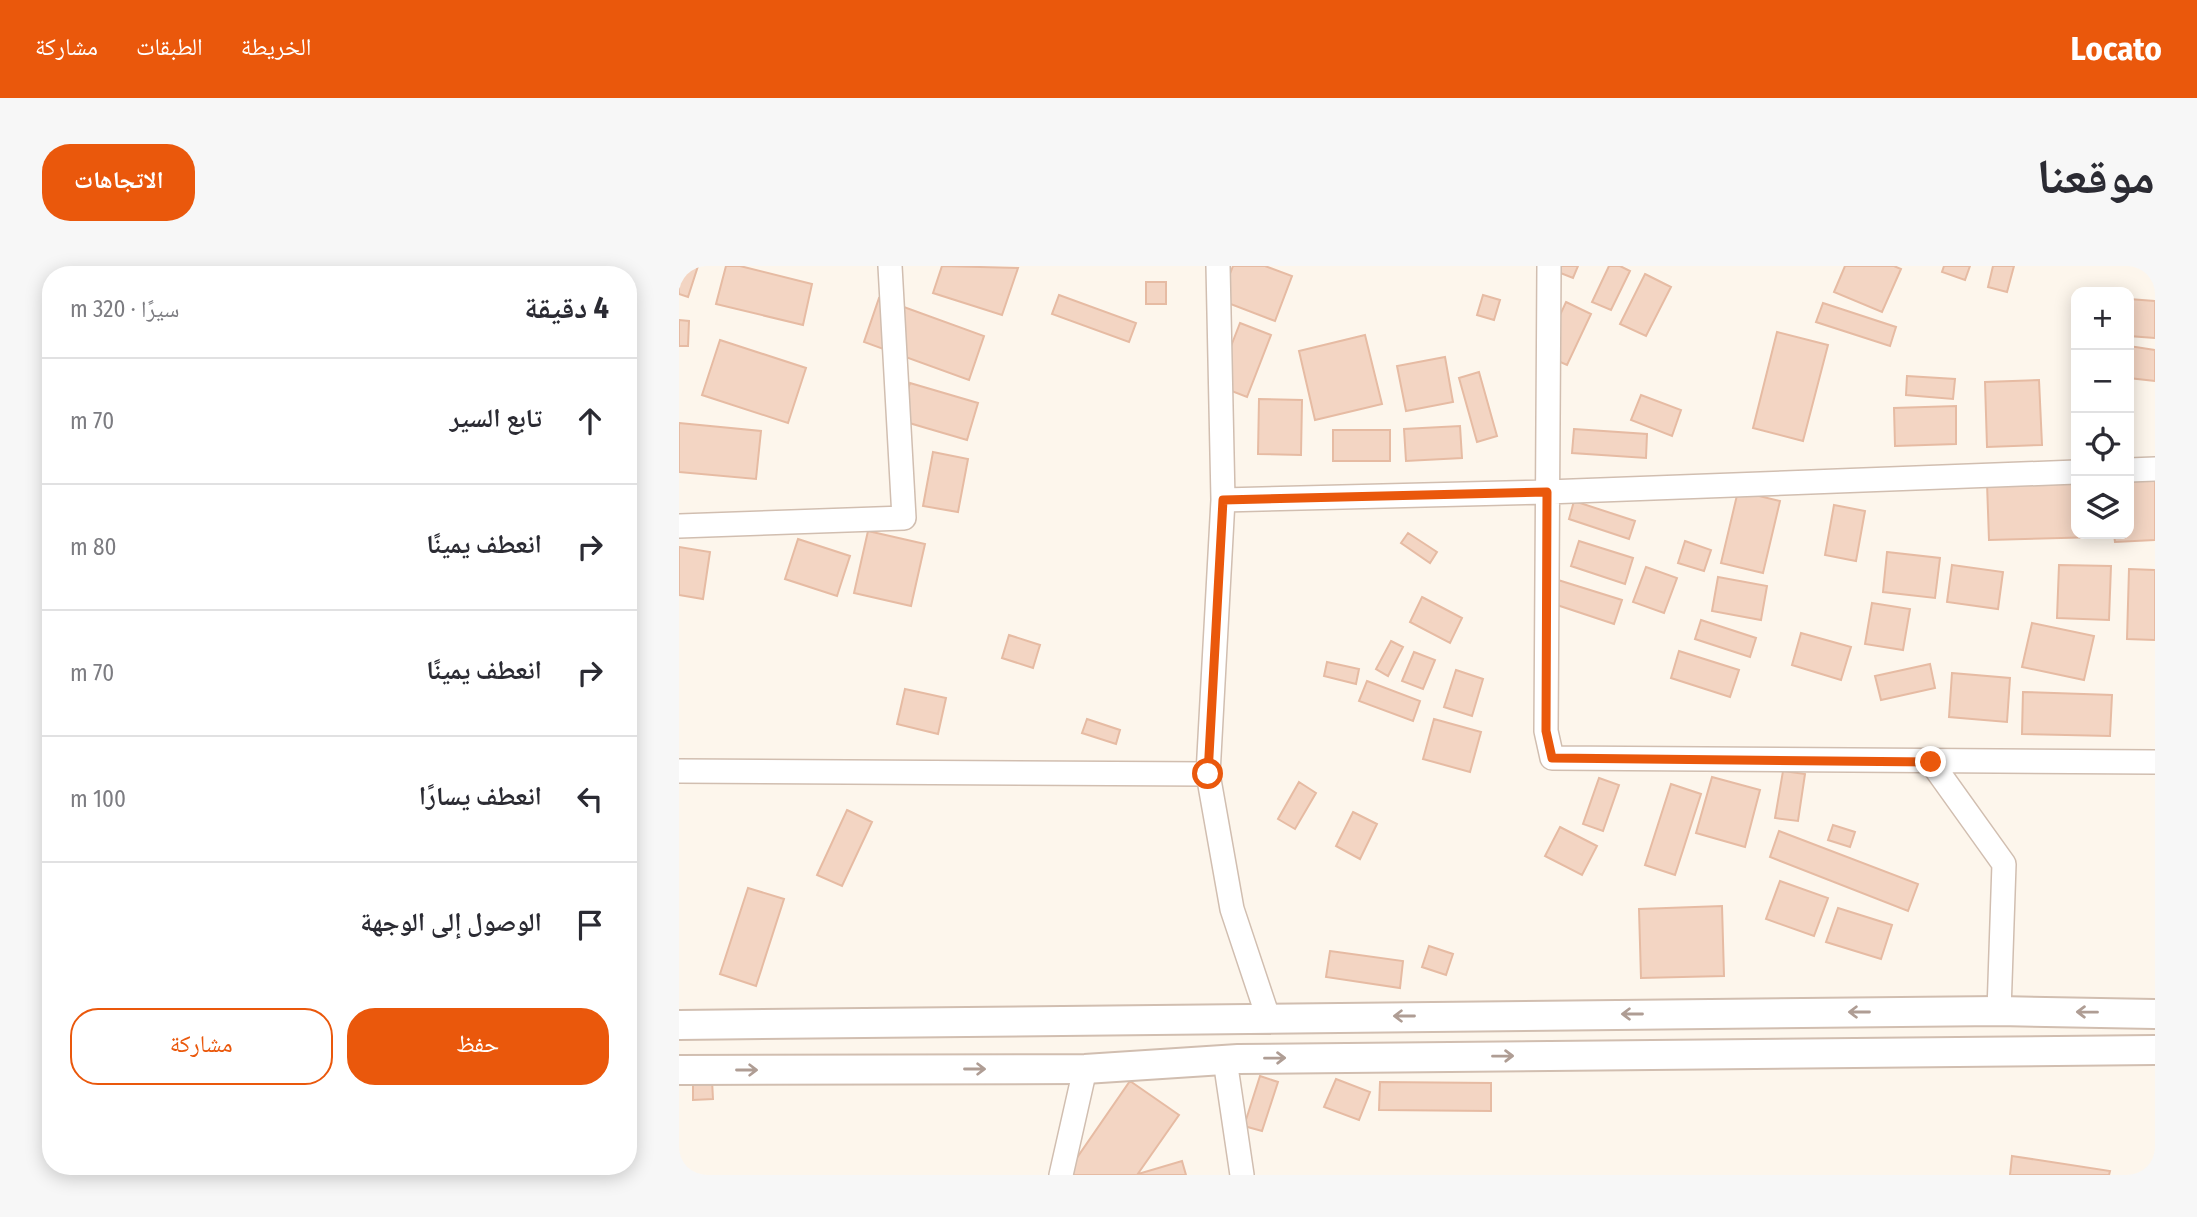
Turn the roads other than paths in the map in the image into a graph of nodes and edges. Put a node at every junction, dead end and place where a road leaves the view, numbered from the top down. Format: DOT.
graph roads {
  1 [pos="890,266"];
  2 [pos="1218,266"];
  3 [pos="1549,266"];
  4 [pos="2155,469"];
  5 [pos="2134,470"];
  6 [pos="2071,472"];
  7 [pos="1547,492"];
  8 [pos="1223,500"];
  9 [pos="679,526"];
  10 [pos="1931,762"];
  11 [pos="2155,762"];
  12 [pos="679,771"];
  13 [pos="1208,774"];
  14 [pos="1999,1011"];
  15 [pos="2155,1014"];
  16 [pos="1268,1017"];
  17 [pos="679,1026"];
  18 [pos="2155,1050"];
  19 [pos="1225,1060"];
  20 [pos="1085,1069"];
  21 [pos="679,1070"];
  22 [pos="1061,1175"];
  23 [pos="1242,1175"];
  1 -- 9 [label="street"];
  2 -- 8 [label="street"];
  3 -- 7 [label="street"];
  4 -- 5 [label="street"];
  6 -- 7 [label="street"];
  7 -- 8 [label="street"];
  7 -- 10 [label="street"];
  8 -- 13 [label="street"];
  10 -- 11 [label="street"];
  10 -- 14 [label="street"];
  12 -- 13 [label="street"];
  13 -- 16 [label="street"];
  15 -- 14 [label="street, one-way"];
  14 -- 16 [label="street, one-way"];
  16 -- 17 [label="street"];
  19 -- 18 [label="street, one-way"];
  19 -- 20 [label="street"];
  19 -- 23 [label="street"];
  21 -- 20 [label="street, one-way"];
  20 -- 22 [label="street"];
}
